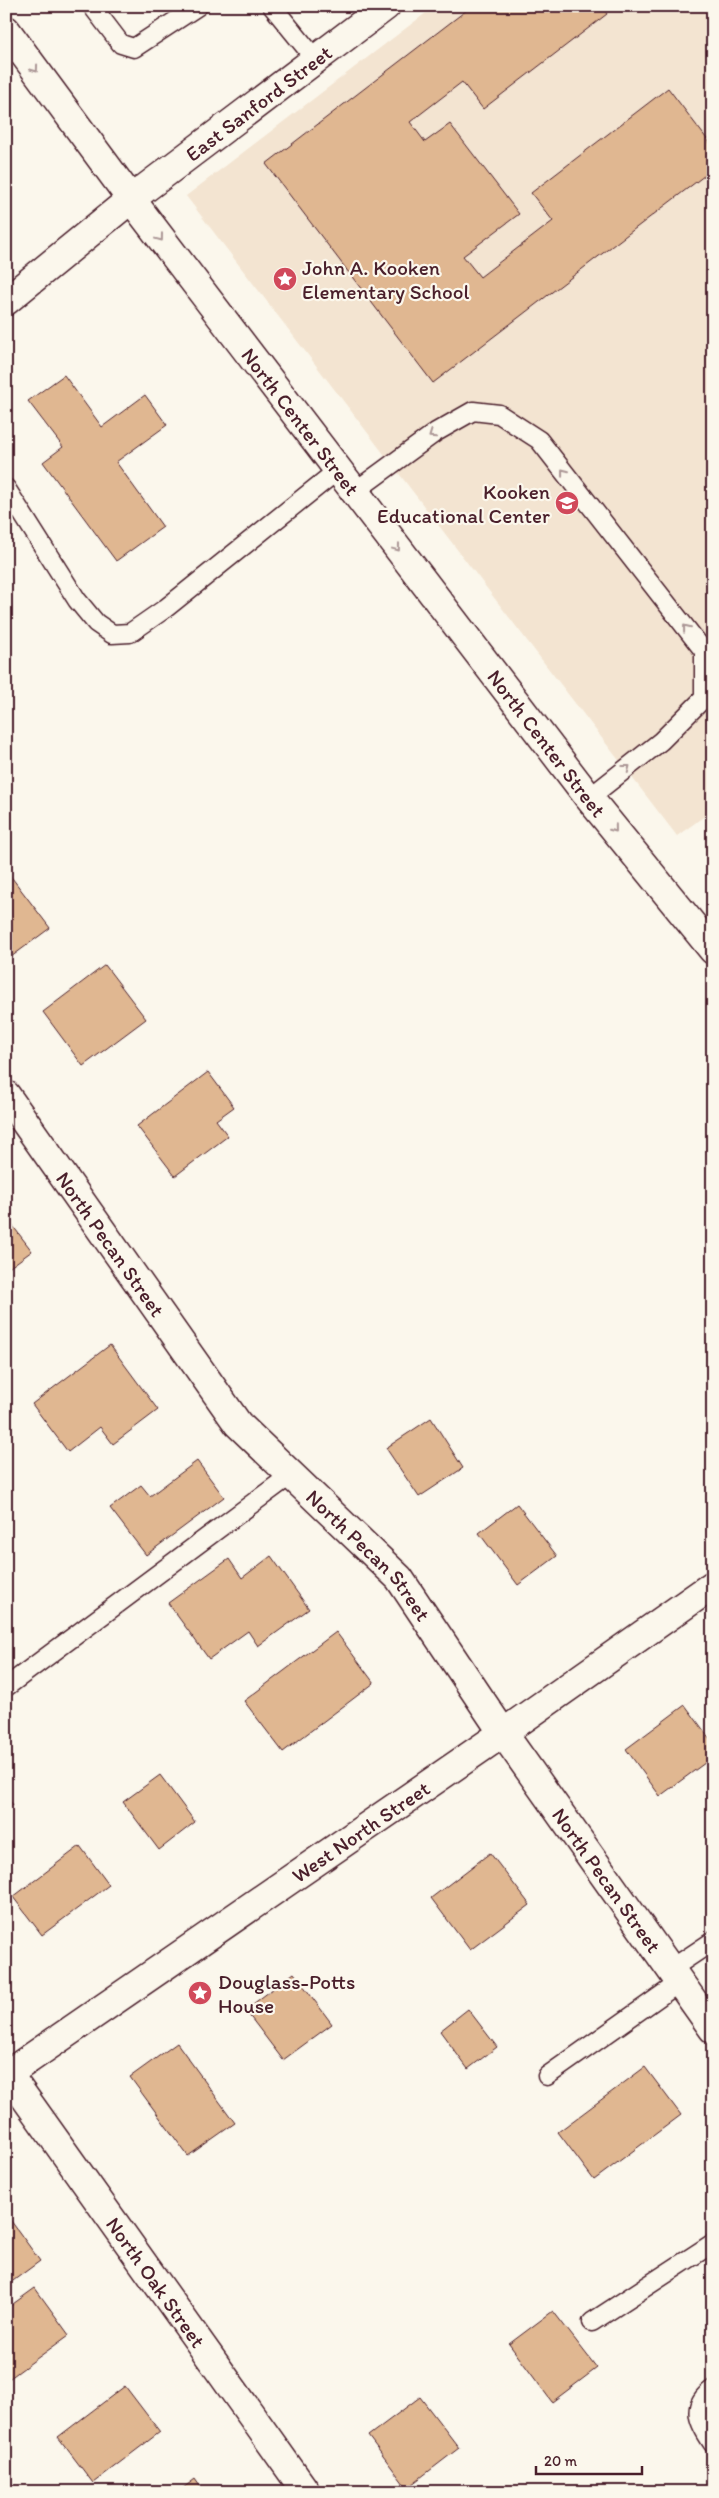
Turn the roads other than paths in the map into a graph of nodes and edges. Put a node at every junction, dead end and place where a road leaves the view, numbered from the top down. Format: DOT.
graph roads {
  1 [pos="92,6"];
  2 [pos="198,6"];
  3 [pos="272,6"];
  4 [pos="386,6"];
  5 [pos="6,30"];
  6 [pos="316,60"];
  7 [pos="131,199"];
  8 [pos="6,301"];
  9 [pos="338,470"];
  10 [pos="6,488"];
  11 [pos="354,492"];
  12 [pos="708,704"];
  13 [pos="589,798"];
  14 [pos="713,950"];
  15 [pos="6,1094"];
  16 [pos="292,1474"];
  17 [pos="713,1585"];
  18 [pos="6,1687"];
  19 [pos="503,1733"];
  20 [pos="713,1941"];
  21 [pos="675,1976"];
  22 [pos="713,2028"];
  23 [pos="7,2073"];
  24 [pos="548,2076"];
  25 [pos="713,2243"];
  26 [pos="592,2322"];
  27 [pos="713,2389"];
  28 [pos="713,2444"];
  29 [pos="306,2492"];
  1 -- 2 [label="lane"];
  3 -- 6 [label="lane"];
  4 -- 6 [label="street, East Sanford Street"];
  5 -- 7 [label="street, North Center Street, one-way"];
  6 -- 7 [label="street, East Sanford Street"];
  7 -- 8 [label="street, East Sanford Street"];
  7 -- 9 [label="street, North Center Street, one-way"];
  9 -- 10 [label="lane"];
  9 -- 11 [label="street, North Center Street"];
  12 -- 11 [label="lane, one-way"];
  11 -- 13 [label="street, North Center Street, one-way"];
  13 -- 12 [label="lane, one-way"];
  13 -- 14 [label="street, North Center Street, one-way"];
  15 -- 16 [label="street, North Pecan Street"];
  16 -- 18 [label="lane"];
  16 -- 19 [label="street, North Pecan Street"];
  17 -- 19 [label="street, West North Street"];
  19 -- 21 [label="street, North Pecan Street"];
  19 -- 23 [label="street, West North Street"];
  20 -- 21 [label="lane"];
  21 -- 22 [label="street, North Pecan Street"];
  21 -- 24 [label="lane"];
  23 -- 29 [label="street, North Oak Street"];
  25 -- 26 [label="lane"];
  27 -- 28 [label="lane"];
}
